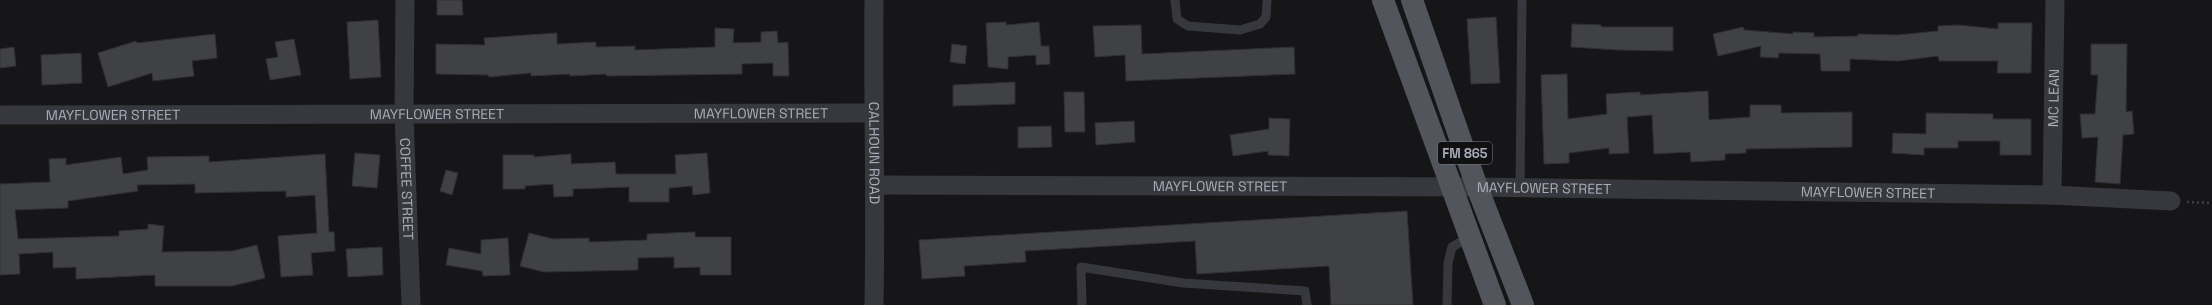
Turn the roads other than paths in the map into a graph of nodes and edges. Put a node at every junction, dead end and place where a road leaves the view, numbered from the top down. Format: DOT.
graph roads {
  1 [pos="405,0"];
  2 [pos="874,0"];
  3 [pos="1175,0"];
  4 [pos="1267,0"];
  5 [pos="1383,0"];
  6 [pos="1412,0"];
  7 [pos="1522,0"];
  8 [pos="2055,0"];
  9 [pos="873,113"];
  10 [pos="404,114"];
  11 [pos="0,115"];
  12 [pos="876,185"];
  13 [pos="1450,187"];
  14 [pos="1477,187"];
  15 [pos="1520,188"];
  16 [pos="2052,195"];
  17 [pos="2171,201"];
  18 [pos="1470,237"];
  19 [pos="411,305"];
  20 [pos="874,305"];
  21 [pos="1082,305"];
  22 [pos="1307,305"];
  23 [pos="1447,305"];
  24 [pos="1495,305"];
  25 [pos="1523,305"];
  1 -- 10 [label="street, COFFEE STREET"];
  2 -- 9 [label="street, CALHOUN ROAD"];
  3 -- 4 [label="lane"];
  5 -- 13 [label="main road, FM 865"];
  6 -- 14 [label="main road, FM 865"];
  7 -- 15 [label="lane"];
  8 -- 16 [label="street, MC LEAN"];
  9 -- 10 [label="street, MAYFLOWER STREET"];
  9 -- 12 [label="street, CALHOUN ROAD"];
  10 -- 11 [label="street, MAYFLOWER STREET"];
  10 -- 19 [label="street, COFFEE STREET"];
  12 -- 13 [label="street, MAYFLOWER STREET"];
  12 -- 20 [label="street, CALHOUN ROAD"];
  13 -- 14 [label="street, MAYFLOWER STREET"];
  13 -- 18 [label="main road, FM 865"];
  14 -- 15 [label="street, MAYFLOWER STREET"];
  14 -- 25 [label="main road, FM 865"];
  15 -- 16 [label="street, MAYFLOWER STREET"];
  16 -- 17 [label="street, MAYFLOWER STREET"];
  18 -- 23 [label="lane"];
  18 -- 24 [label="main road, FM 865"];
  21 -- 22 [label="lane"];
}
